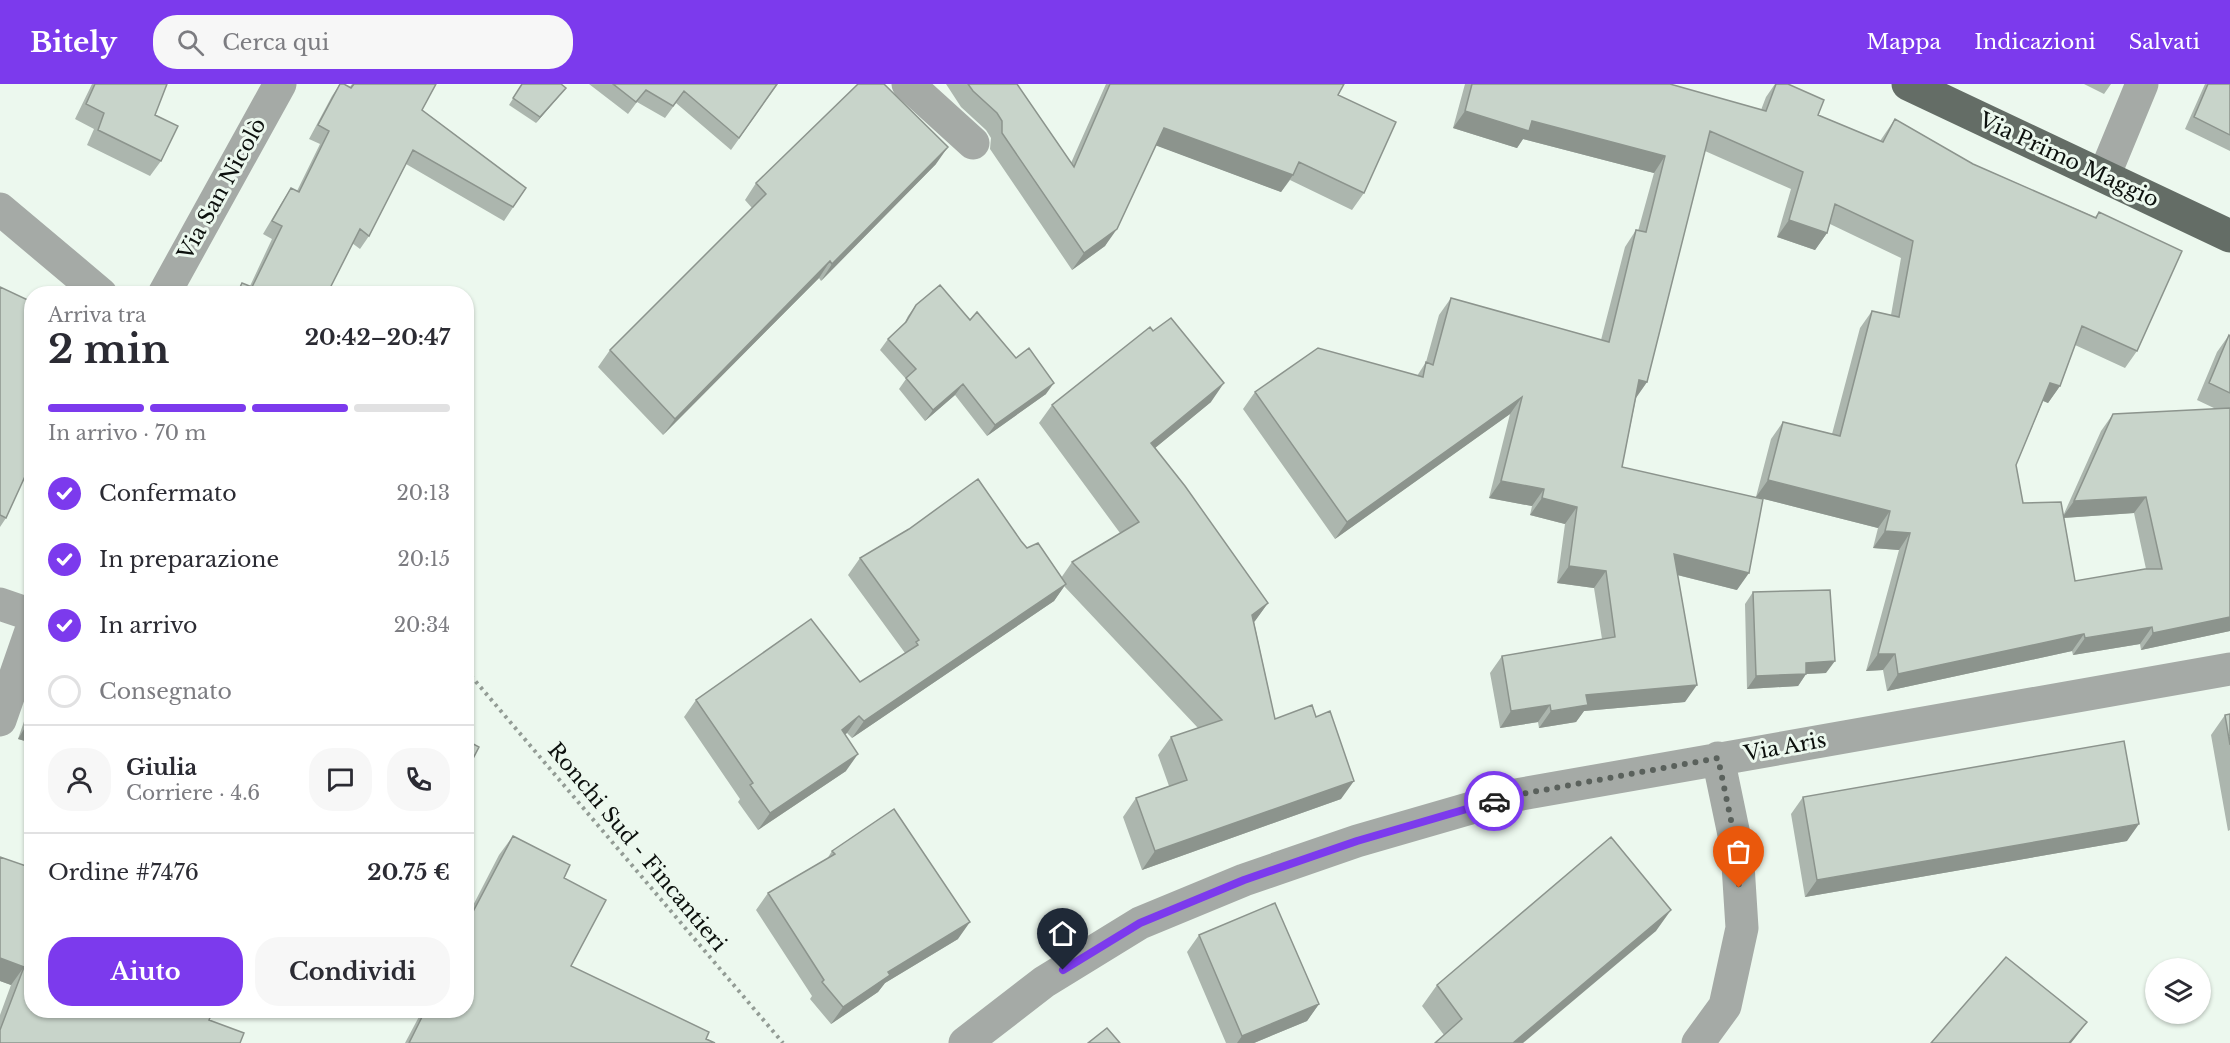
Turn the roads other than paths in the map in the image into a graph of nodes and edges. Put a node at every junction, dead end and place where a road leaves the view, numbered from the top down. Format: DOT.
graph roads {
  1 [pos="280,84"];
  2 [pos="908,84"];
  3 [pos="1908,84"];
  4 [pos="2142,84"];
  5 [pos="973,143"];
  6 [pos="2104,176"];
  7 [pos="0,209"];
  8 [pos="2230,236"];
  9 [pos="91,286"];
  10 [pos="168,286"];
  11 [pos="0,604"];
  12 [pos="24,612"];
  13 [pos="24,651"];
  14 [pos="2230,669"];
  15 [pos="0,720"];
  16 [pos="1718,758"];
  17 [pos="965,1043"];
  18 [pos="1698,1043"];
  1 -- 10 [label="street, Via San Nicolò"];
  2 -- 5 [label="street"];
  3 -- 6 [label="main road, Via Primo Maggio"];
  4 -- 6 [label="street"];
  6 -- 8 [label="main road, Via Primo Maggio"];
  7 -- 9 [label="street"];
  11 -- 12 [label="street"];
  13 -- 15 [label="street"];
  14 -- 16 [label="street, Via Aris"];
  16 -- 17 [label="street, Via Aris"];
  16 -- 18 [label="street"];
}
